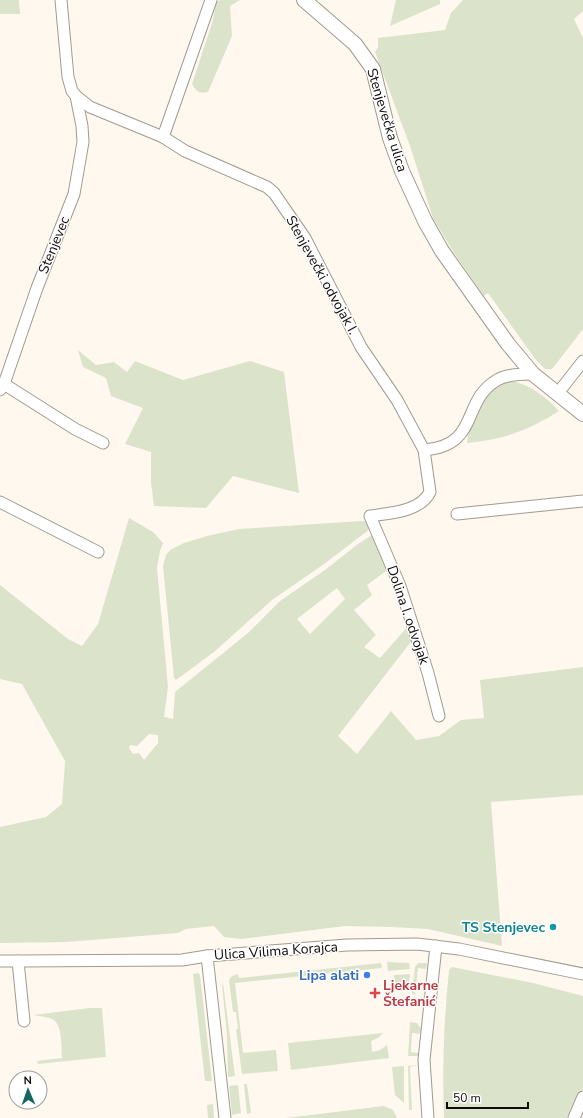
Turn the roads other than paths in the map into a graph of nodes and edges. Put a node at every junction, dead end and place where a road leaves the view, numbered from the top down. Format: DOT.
graph roads {
  1 [pos="61,0"];
  2 [pos="211,0"];
  3 [pos="304,0"];
  4 [pos="76,96"];
  5 [pos="163,137"];
  6 [pos="583,360"];
  7 [pos="533,374"];
  8 [pos="2,387"];
  9 [pos="558,393"];
  10 [pos="583,414"];
  11 [pos="103,443"];
  12 [pos="424,450"];
  13 [pos="583,501"];
  14 [pos="0,502"];
  15 [pos="457,514"];
  16 [pos="370,516"];
  17 [pos="98,552"];
  18 [pos="439,716"];
  19 [pos="436,946"];
  20 [pos="207,956"];
  21 [pos="0,961"];
  22 [pos="18,961"];
  23 [pos="583,974"];
  24 [pos="24,1021"];
  25 [pos="583,1097"];
  26 [pos="225,1118"];
  27 [pos="428,1118"];
  28 [pos="574,1118"];
  1 -- 4 [label="street, Stenjevec"];
  2 -- 5 [label="street"];
  3 -- 7 [label="street, Stenjevečka ulica"];
  4 -- 5 [label="street, Stenjevečki odvojak I."];
  4 -- 8 [label="street, Stenjevec"];
  5 -- 12 [label="street, Stenjevečki odvojak I."];
  6 -- 9 [label="street"];
  7 -- 9 [label="street, Stenjevečka ulica"];
  7 -- 12 [label="street"];
  8 -- 11 [label="street"];
  9 -- 10 [label="street, Stenjevečka ulica"];
  12 -- 16 [label="street, Stenjevečki odvojak I."];
  13 -- 15 [label="street"];
  14 -- 17 [label="street"];
  16 -- 18 [label="street, Dolina I. odvojak"];
  19 -- 20 [label="street, Ulica Vilima Korajca"];
  19 -- 23 [label="street, Ulica Vilima Korajca"];
  19 -- 27 [label="street"];
  20 -- 22 [label="street"];
  20 -- 26 [label="street, Ulica Vilima Korajca"];
  21 -- 22 [label="street"];
  22 -- 24 [label="street"];
  25 -- 28 [label="street"];
}
